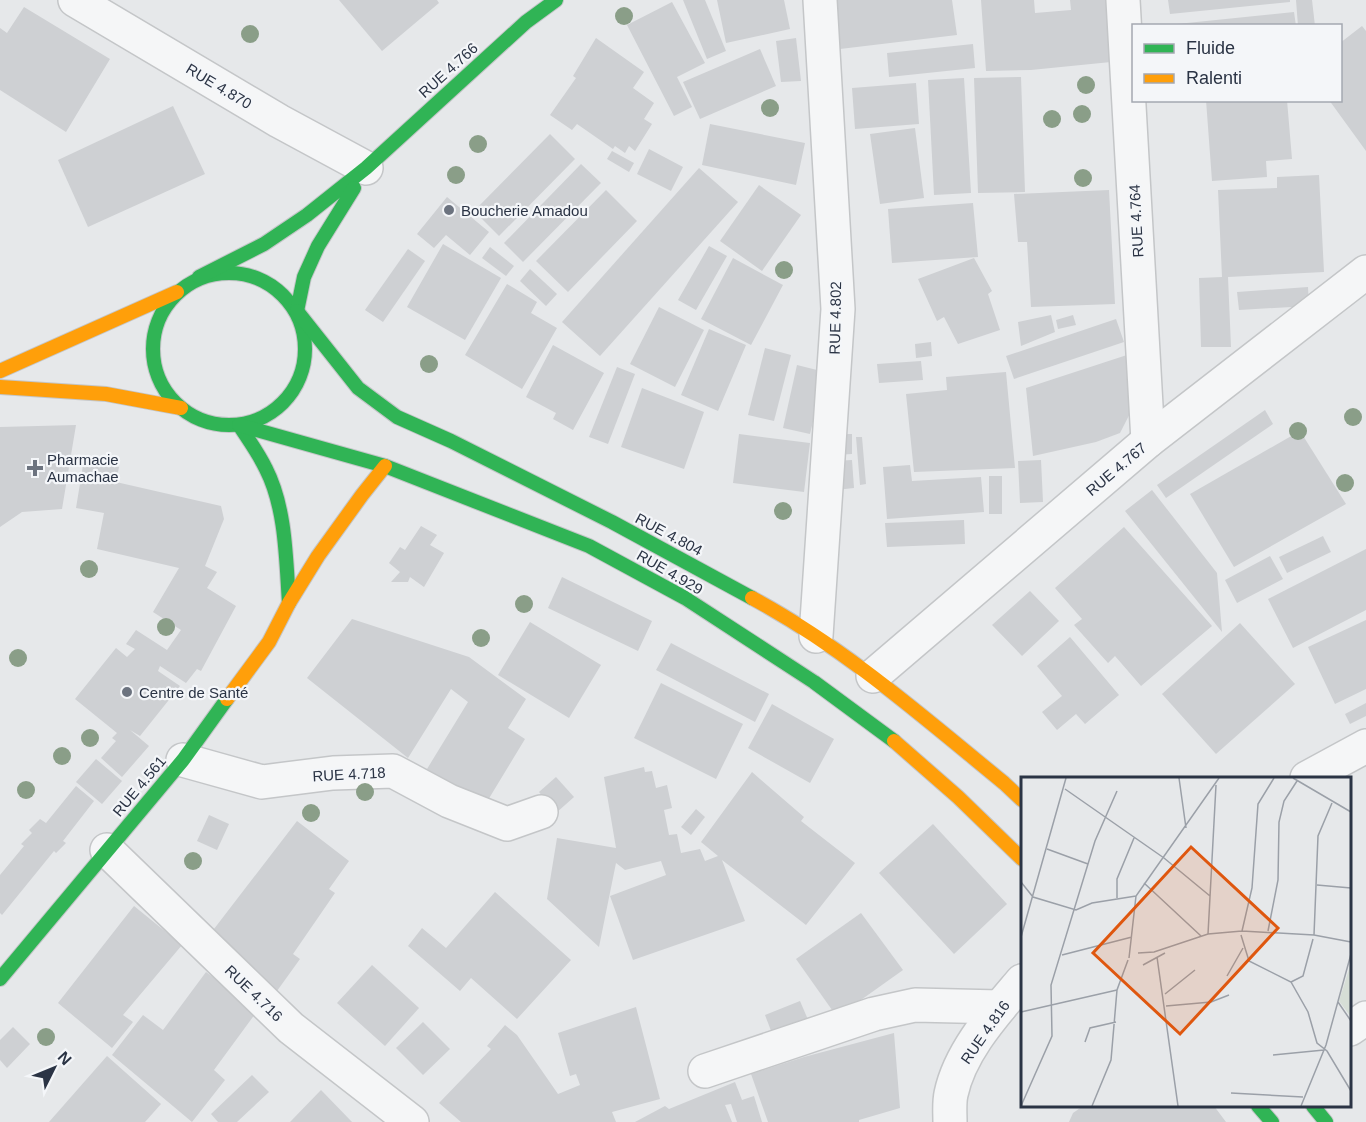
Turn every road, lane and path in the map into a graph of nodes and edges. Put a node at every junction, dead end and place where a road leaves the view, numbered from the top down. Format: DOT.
graph roads {
  1 [pos="75,0"];
  2 [pos="556,0"];
  3 [pos="820,0"];
  4 [pos="1123,0"];
  5 [pos="366,168"];
  6 [pos="1366,272"];
  7 [pos="200,277"];
  8 [pos="177,292"];
  9 [pos="297,311"];
  10 [pos="0,371"];
  11 [pos="0,387"];
  12 [pos="181,408"];
  13 [pos="239,425"];
  14 [pos="1148,441"];
  15 [pos="385,466"];
  16 [pos="289,603"];
  17 [pos="816,636"];
  18 [pos="873,676"];
  19 [pos="1366,746"];
  20 [pos="183,760"];
  21 [pos="1308,777"];
  22 [pos="1021,798"];
  23 [pos="541,812"];
  24 [pos="107,850"];
  25 [pos="1021,857"];
  26 [pos="0,979"];
  27 [pos="1021,983"];
  28 [pos="1000,1007"];
  29 [pos="1366,1018"];
  30 [pos="1351,1028"];
  31 [pos="705,1071"];
  32 [pos="1259,1107"];
  33 [pos="1314,1107"];
  34 [pos="412,1122"];
  35 [pos="950,1122"];
  36 [pos="1272,1122"];
  37 [pos="1326,1122"];
  1 -- 5 [label="street, RUE 4.870"];
  2 -- 5 [label="main road, RUE 4.766"];
  3 -- 17 [label="street, RUE 4.802"];
  4 -- 14 [label="street, RUE 4.764"];
  5 -- 7 [label="main road, RUE 4.766"];
  5 -- 9 [label="main road, RUE 4.766"];
  6 -- 14 [label="street, RUE 4.767"];
  7 -- 8 [label="main road"];
  7 -- 9 [label="main road"];
  8 -- 10 [label="main road"];
  8 -- 12 [label="main road"];
  9 -- 13 [label="main road"];
  9 -- 17 [label="main road, RUE 4.804"];
  11 -- 12 [label="main road"];
  12 -- 13 [label="main road"];
  13 -- 15 [label="main road, RUE 4.929"];
  13 -- 16 [label="main road"];
  14 -- 18 [label="street, RUE 4.767"];
  15 -- 16 [label="main road, RUE 4.561"];
  15 -- 25 [label="main road, RUE 4.929"];
  16 -- 20 [label="main road, RUE 4.561"];
  17 -- 18 [label="main road, RUE 4.804"];
  18 -- 22 [label="main road, RUE 4.804"];
  19 -- 21 [label="street"];
  20 -- 23 [label="street, RUE 4.718"];
  20 -- 24 [label="main road, RUE 4.561"];
  24 -- 26 [label="main road, RUE 4.561"];
  24 -- 34 [label="street, RUE 4.716"];
  27 -- 28 [label="street, RUE 4.816"];
  28 -- 31 [label="street"];
  28 -- 35 [label="street, RUE 4.816"];
  29 -- 30 [label="street"];
  32 -- 36 [label="main road"];
  33 -- 37 [label="main road"];
}
